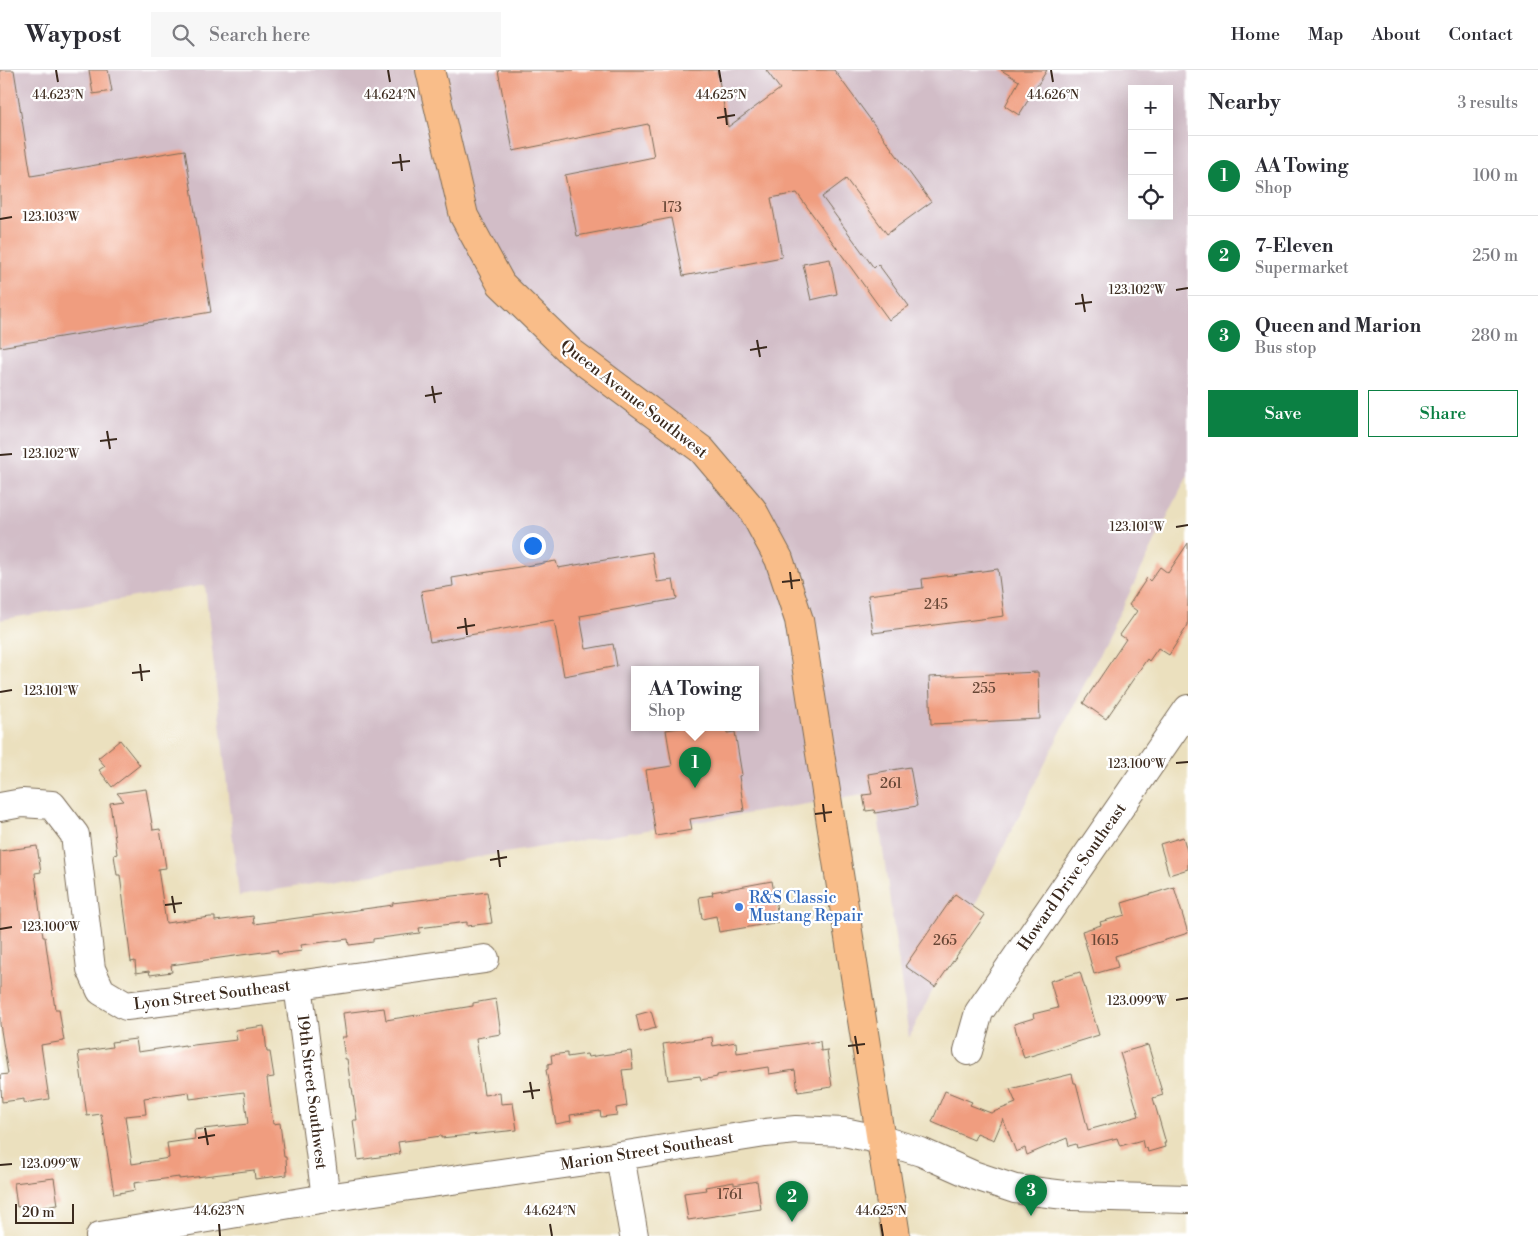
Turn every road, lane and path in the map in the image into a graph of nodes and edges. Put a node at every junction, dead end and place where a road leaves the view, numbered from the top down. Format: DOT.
graph roads {
  1 [pos="430,70"];
  2 [pos="1188,709"];
  3 [pos="0,807"];
  4 [pos="485,959"];
  5 [pos="298,985"];
  6 [pos="968,1051"];
  7 [pos="882,1140"];
  8 [pos="620,1156"];
  9 [pos="326,1198"];
  10 [pos="1188,1199"];
  11 [pos="100,1236"];
  12 [pos="634,1236"];
  13 [pos="896,1236"];
  1 -- 7 [label="main road, Queen Avenue Southwest"];
  2 -- 6 [label="street, Howard Drive Southeast"];
  3 -- 5 [label="street, Lyon Street Southeast"];
  4 -- 5 [label="street, Lyon Street Southeast"];
  5 -- 9 [label="street, 19th Street Southwest"];
  7 -- 8 [label="street, Marion Street Southeast"];
  7 -- 10 [label="street, Marion Street Southeast"];
  7 -- 13 [label="main road, Queen Avenue Southwest"];
  8 -- 9 [label="street, Marion Street Southeast"];
  8 -- 12 [label="street"];
  9 -- 11 [label="street, Marion Street Southeast"];
}
